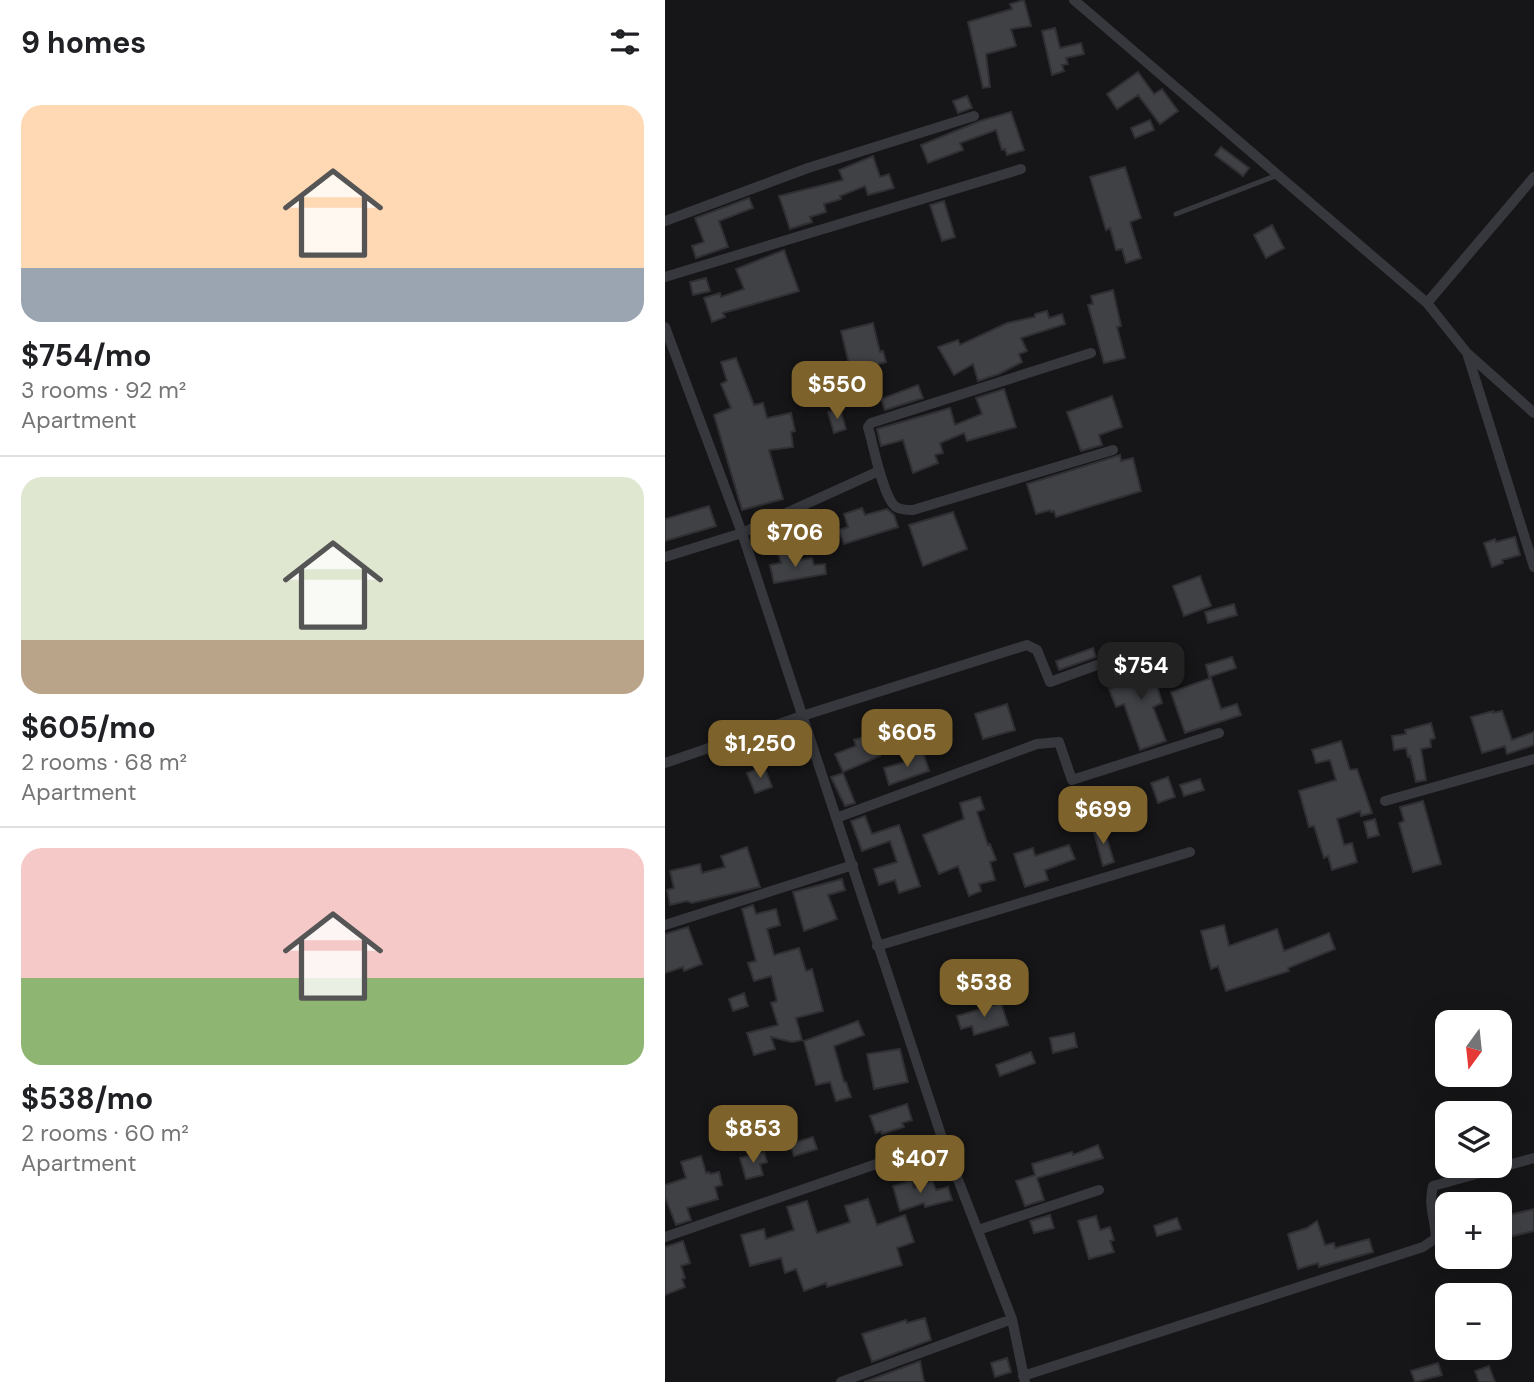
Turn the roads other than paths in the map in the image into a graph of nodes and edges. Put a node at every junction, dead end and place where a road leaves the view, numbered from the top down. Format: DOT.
graph roads {
  1 [pos="1075,0"];
  2 [pos="974,116"];
  3 [pos="1021,169"];
  4 [pos="1278,175"];
  5 [pos="1534,177"];
  6 [pos="1176,214"];
  7 [pos="665,221"];
  8 [pos="665,277"];
  9 [pos="1427,303"];
  10 [pos="665,327"];
  11 [pos="1091,353"];
  12 [pos="1467,353"];
  13 [pos="1534,413"];
  14 [pos="1113,450"];
  15 [pos="879,471"];
  16 [pos="742,533"];
  17 [pos="665,557"];
  18 [pos="1534,567"];
  19 [pos="1144,648"];
  20 [pos="802,716"];
  21 [pos="1219,733"];
  22 [pos="1534,760"];
  23 [pos="665,763"];
  24 [pos="1385,801"];
  25 [pos="836,818"];
  26 [pos="1191,852"];
  27 [pos="853,866"];
  28 [pos="665,925"];
  29 [pos="877,946"];
  30 [pos="943,1141"];
  31 [pos="1534,1158"];
  32 [pos="1099,1190"];
  33 [pos="978,1230"];
  34 [pos="665,1237"];
  35 [pos="1012,1319"];
  36 [pos="1024,1379"];
  37 [pos="841,1382"];
  1 -- 4 [label="street"];
  2 -- 7 [label="street"];
  3 -- 8 [label="street"];
  4 -- 6 [label="lane"];
  4 -- 9 [label="street"];
  5 -- 9 [label="street"];
  9 -- 12 [label="street"];
  10 -- 16 [label="street"];
  11 -- 15 [label="street"];
  12 -- 13 [label="street"];
  12 -- 18 [label="street"];
  14 -- 15 [label="street"];
  15 -- 16 [label="street"];
  16 -- 17 [label="street"];
  16 -- 20 [label="street"];
  19 -- 20 [label="street"];
  20 -- 23 [label="street"];
  20 -- 25 [label="street"];
  21 -- 25 [label="street"];
  22 -- 24 [label="street"];
  25 -- 27 [label="street"];
  26 -- 29 [label="street"];
  27 -- 28 [label="street"];
  27 -- 29 [label="street"];
  29 -- 30 [label="street"];
  30 -- 33 [label="street"];
  30 -- 34 [label="street"];
  31 -- 36 [label="street"];
  32 -- 33 [label="street"];
  33 -- 35 [label="street"];
  35 -- 36 [label="street"];
  35 -- 37 [label="street"];
}
